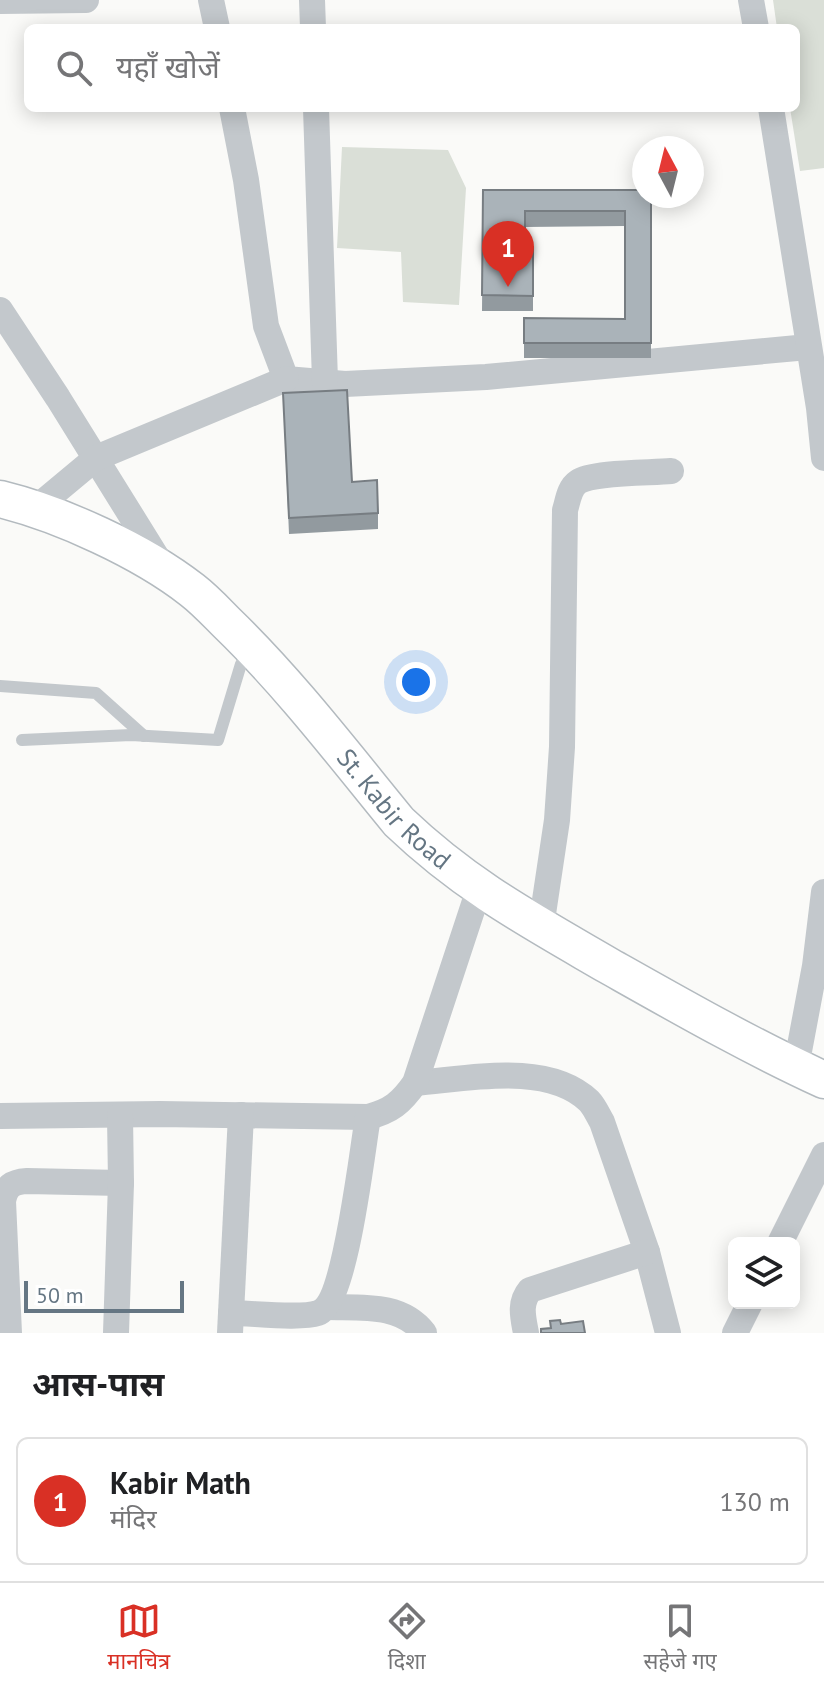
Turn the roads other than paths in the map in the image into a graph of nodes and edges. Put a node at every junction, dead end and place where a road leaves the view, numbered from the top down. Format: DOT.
graph roads {
  1 [pos="86,0"];
  2 [pos="211,0"];
  3 [pos="312,0"];
  4 [pos="751,0"];
  5 [pos="0,1"];
  6 [pos="216,24"];
  7 [pos="313,24"];
  8 [pos="755,24"];
  9 [pos="233,112"];
  10 [pos="316,112"];
  11 [pos="772,112"];
  12 [pos="0,310"];
  13 [pos="808,347"];
  14 [pos="286,379"];
  15 [pos="325,381"];
  16 [pos="96,458"];
  17 [pos="824,458"];
  18 [pos="671,471"];
  19 [pos="0,499"];
  20 [pos="36,508"];
  21 [pos="0,521"];
  22 [pos="165,570"];
  23 [pos="241,664"];
  24 [pos="0,686"];
  25 [pos="144,736"];
  26 [pos="22,740"];
  27 [pos="824,892"];
  28 [pos="476,898"];
  29 [pos="541,927"];
  30 [pos="810,1074"];
  31 [pos="415,1083"];
  32 [pos="824,1099"];
  33 [pos="241,1115"];
  34 [pos="0,1116"];
  35 [pos="120,1116"];
  36 [pos="368,1117"];
  37 [pos="824,1155"];
  38 [pos="121,1183"];
  39 [pos="783,1237"];
  40 [pos="647,1252"];
  41 [pos="327,1307"];
  42 [pos="747,1309"];
  43 [pos="230,1323"];
  44 [pos="9,1333"];
  45 [pos="116,1333"];
  46 [pos="424,1333"];
  47 [pos="526,1333"];
  48 [pos="668,1333"];
  49 [pos="735,1333"];
  1 -- 5 [label="street"];
  2 -- 6 [label="street"];
  3 -- 7 [label="street"];
  4 -- 8 [label="street"];
  9 -- 14 [label="street"];
  10 -- 15 [label="street"];
  11 -- 13 [label="street"];
  12 -- 16 [label="street"];
  13 -- 15 [label="street"];
  13 -- 17 [label="street"];
  14 -- 15 [label="street"];
  14 -- 16 [label="street"];
  16 -- 20 [label="street"];
  16 -- 22 [label="street"];
  18 -- 29 [label="street"];
  19 -- 20 [label="main road, St. Kabir Road"];
  20 -- 22 [label="main road, St. Kabir Road"];
  21 -- 23 [label="main road, St. Kabir Road"];
  22 -- 28 [label="main road, St. Kabir Road"];
  23 -- 25 [label="lane"];
  23 -- 28 [label="main road, St. Kabir Road"];
  24 -- 25 [label="lane"];
  25 -- 26 [label="lane"];
  27 -- 30 [label="street"];
  28 -- 29 [label="main road, St. Kabir Road"];
  28 -- 31 [label="street"];
  28 -- 32 [label="main road, St. Kabir Road"];
  29 -- 30 [label="main road, St. Kabir Road"];
  31 -- 36 [label="street"];
  31 -- 40 [label="street"];
  33 -- 35 [label="street"];
  33 -- 36 [label="street"];
  33 -- 43 [label="street"];
  34 -- 35 [label="street"];
  35 -- 38 [label="street"];
  36 -- 41 [label="street"];
  37 -- 39 [label="street"];
  38 -- 44 [label="street"];
  38 -- 45 [label="street"];
  40 -- 47 [label="street"];
  40 -- 48 [label="street"];
  41 -- 43 [label="street"];
  41 -- 46 [label="street"];
  42 -- 49 [label="street"];
}
